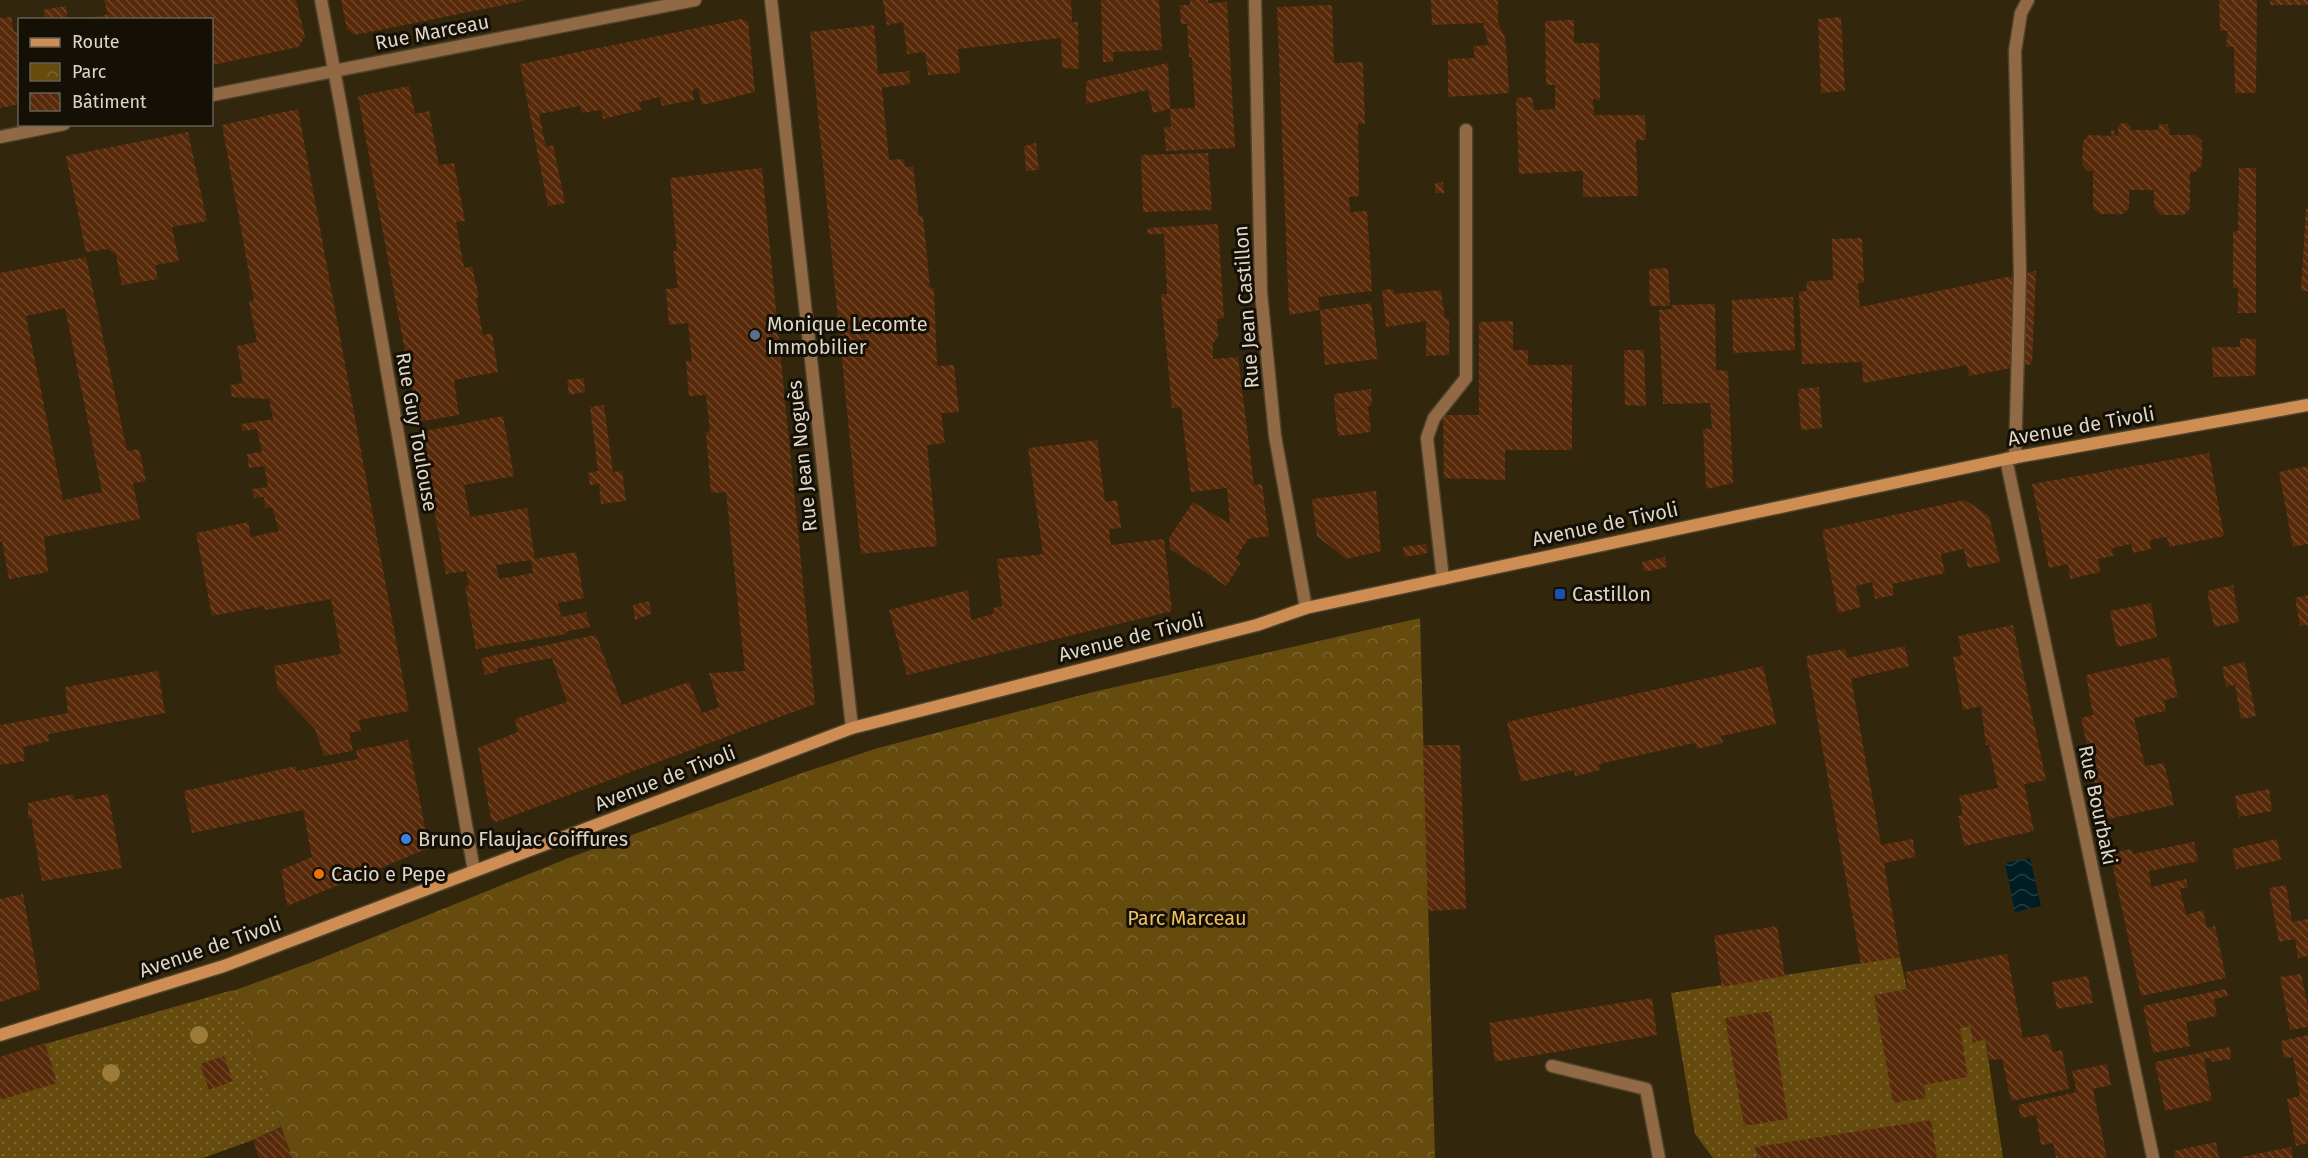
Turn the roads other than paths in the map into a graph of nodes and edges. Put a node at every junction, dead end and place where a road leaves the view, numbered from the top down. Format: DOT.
graph roads {
  1 [pos="321,0"];
  2 [pos="695,0"];
  3 [pos="771,0"];
  4 [pos="1255,0"];
  5 [pos="2028,0"];
  6 [pos="334,71"];
  7 [pos="213,95"];
  8 [pos="54,126"];
  9 [pos="1466,130"];
  10 [pos="0,137"];
  11 [pos="2308,405"];
  12 [pos="2010,458"];
  13 [pos="1443,579"];
  14 [pos="1306,608"];
  15 [pos="852,728"];
  16 [pos="474,871"];
  17 [pos="0,1035"];
  18 [pos="1552,1066"];
  19 [pos="1659,1158"];
  20 [pos="2153,1158"];
  1 -- 6 [label="street, Rue Guy Toulouse"];
  2 -- 6 [label="street, Rue Marceau"];
  3 -- 15 [label="street, Rue Jean Noguès"];
  4 -- 14 [label="street, Rue Jean Castillon"];
  5 -- 12 [label="street, Rue Bourbaki"];
  6 -- 7 [label="street, Rue Marceau"];
  6 -- 16 [label="street, Rue Guy Toulouse"];
  8 -- 10 [label="street"];
  9 -- 13 [label="street"];
  11 -- 12 [label="street, Avenue de Tivoli"];
  12 -- 13 [label="street, Avenue de Tivoli"];
  12 -- 20 [label="street, Rue Bourbaki"];
  13 -- 14 [label="street, Avenue de Tivoli"];
  14 -- 15 [label="street, Avenue de Tivoli"];
  15 -- 16 [label="street, Avenue de Tivoli"];
  16 -- 17 [label="street, Avenue de Tivoli"];
  18 -- 19 [label="street"];
}
